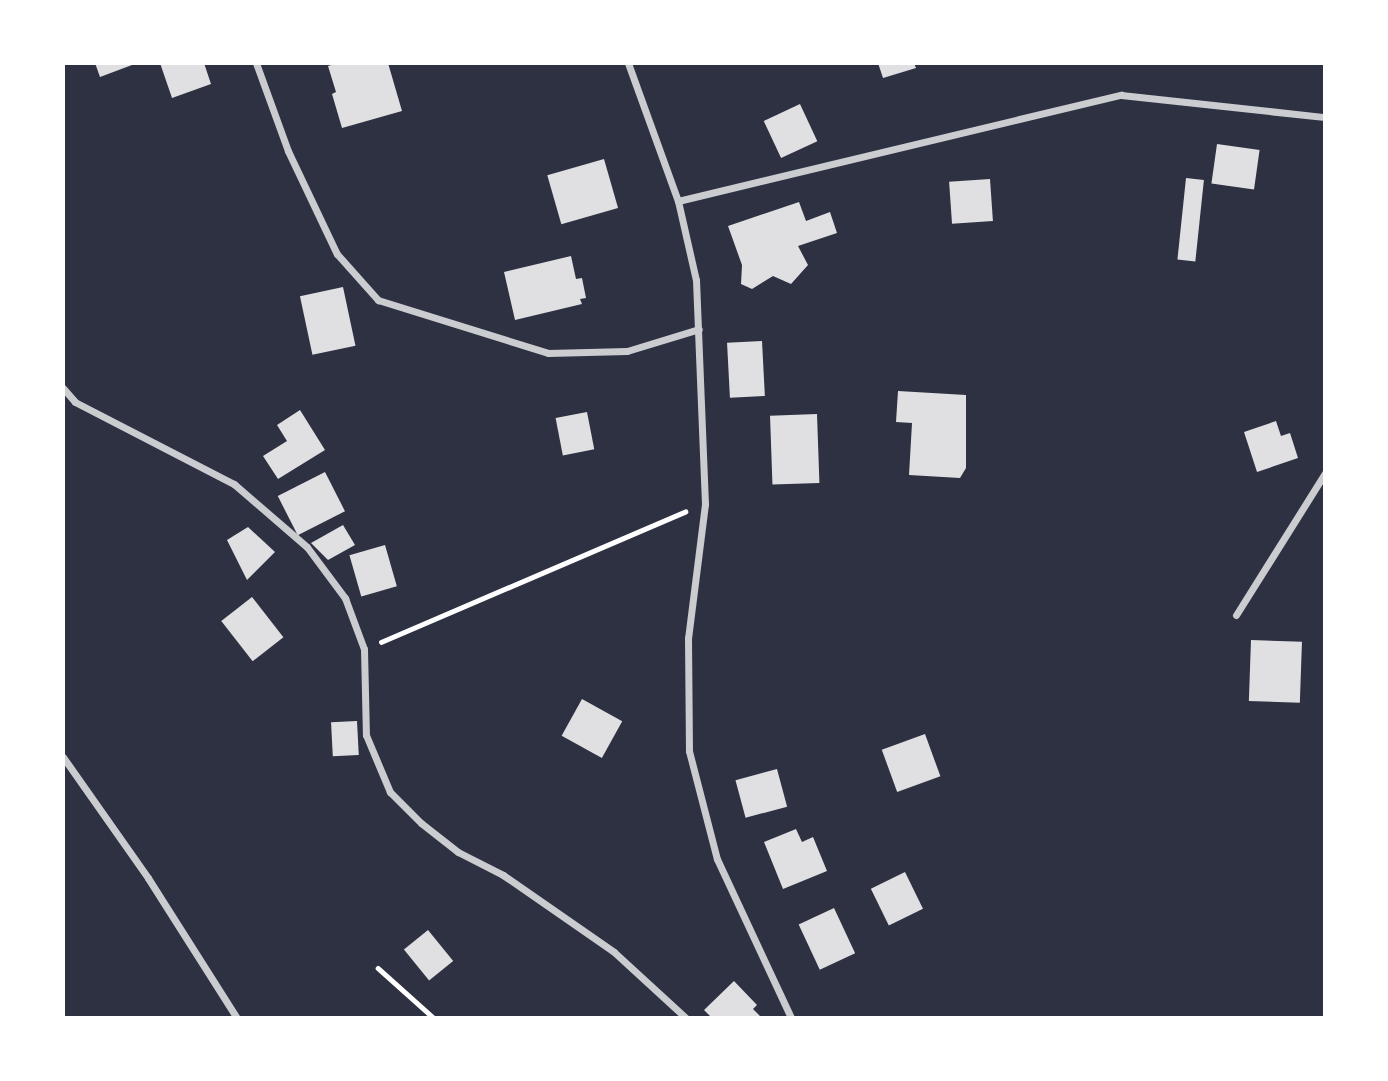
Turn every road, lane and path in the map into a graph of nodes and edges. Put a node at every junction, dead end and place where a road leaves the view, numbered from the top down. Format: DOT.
graph roads {
  1 [pos="256,63"];
  2 [pos="628,63"];
  3 [pos="1325,117"];
  4 [pos="678,201"];
  5 [pos="699,329"];
  6 [pos="63,388"];
  7 [pos="1325,473"];
  8 [pos="705,504"];
  9 [pos="1236,615"];
  10 [pos="364,649"];
  11 [pos="63,757"];
  12 [pos="378,968"];
  13 [pos="237,1018"];
  14 [pos="434,1018"];
  15 [pos="686,1018"];
  16 [pos="791,1018"];
  1 -- 5 [label="street"];
  2 -- 4 [label="street"];
  3 -- 4 [label="street"];
  4 -- 5 [label="street"];
  5 -- 8 [label="street"];
  6 -- 10 [label="street"];
  7 -- 9 [label="street"];
  8 -- 10 [label="path"];
  8 -- 16 [label="street"];
  10 -- 15 [label="street"];
  11 -- 13 [label="street"];
  12 -- 14 [label="path"];
}
